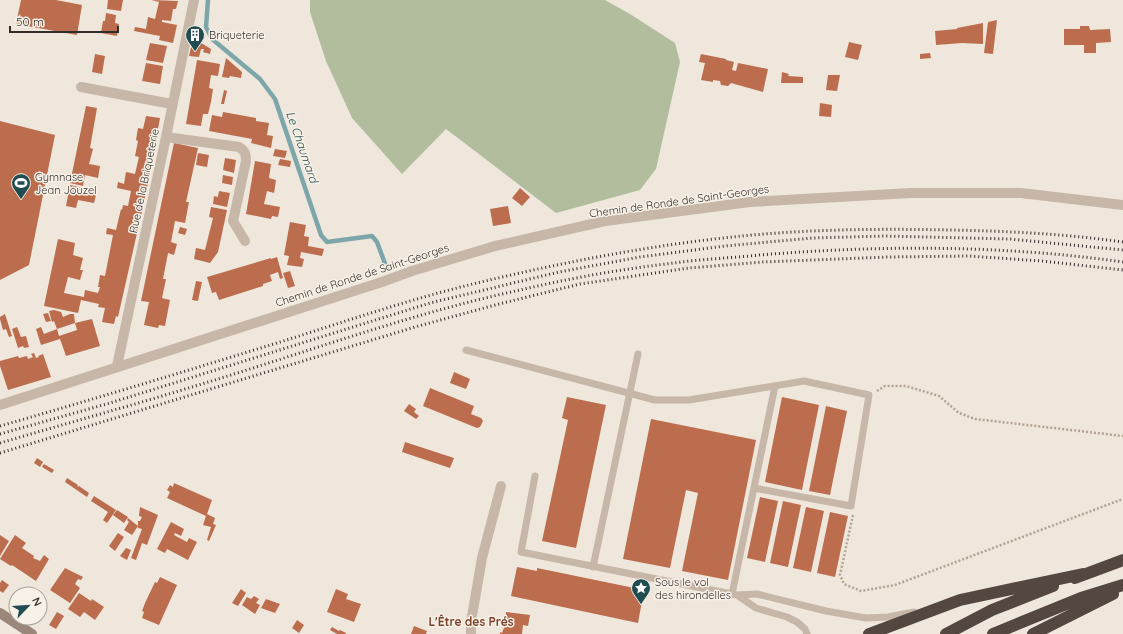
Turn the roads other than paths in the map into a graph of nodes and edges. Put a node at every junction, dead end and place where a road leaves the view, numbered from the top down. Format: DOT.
graph roads {
  1 [pos="194,0"];
  2 [pos="81,87"];
  3 [pos="172,104"];
  4 [pos="166,137"];
  5 [pos="1123,205"];
  6 [pos="246,241"];
  7 [pos="466,350"];
  8 [pos="638,354"];
  9 [pos="117,366"];
  10 [pos="775,386"];
  11 [pos="630,394"];
  12 [pos="0,405"];
  13 [pos="534,476"];
  14 [pos="501,486"];
  15 [pos="754,488"];
  16 [pos="1123,560"];
  17 [pos="593,567"];
  18 [pos="1083,574"];
  19 [pos="1123,585"];
  20 [pos="1123,589"];
  21 [pos="735,595"];
  22 [pos="938,608"];
  23 [pos="0,613"];
  24 [pos="32,634"];
  25 [pos="471,634"];
  26 [pos="807,634"];
  27 [pos="869,634"];
  28 [pos="946,634"];
  29 [pos="993,634"];
  30 [pos="1033,634"];
  1 -- 3 [label="street, Rue de la Briqueterie"];
  2 -- 3 [label="street"];
  3 -- 4 [label="street, Rue de la Briqueterie"];
  4 -- 6 [label="street"];
  4 -- 9 [label="street, Rue de la Briqueterie"];
  5 -- 9 [label="street, Chemin de Ronde de Saint-Georges"];
  7 -- 11 [label="lane"];
  8 -- 11 [label="lane"];
  9 -- 12 [label="street, Chemin de Ronde de Saint-Georges"];
  10 -- 11 [label="lane"];
  10 -- 15 [label="lane"];
  10 -- 15 [label="lane"];
  11 -- 17 [label="lane"];
  13 -- 17 [label="lane"];
  14 -- 25 [label="street"];
  15 -- 21 [label="lane"];
  16 -- 18 [label="highway"];
  17 -- 21 [label="lane"];
  18 -- 22 [label="highway"];
  18 -- 28 [label="highway"];
  19 -- 29 [label="highway"];
  20 -- 30 [label="highway"];
  21 -- 22 [label="lane"];
  21 -- 26 [label="lane"];
  22 -- 27 [label="highway"];
  23 -- 24 [label="main road"];
}
